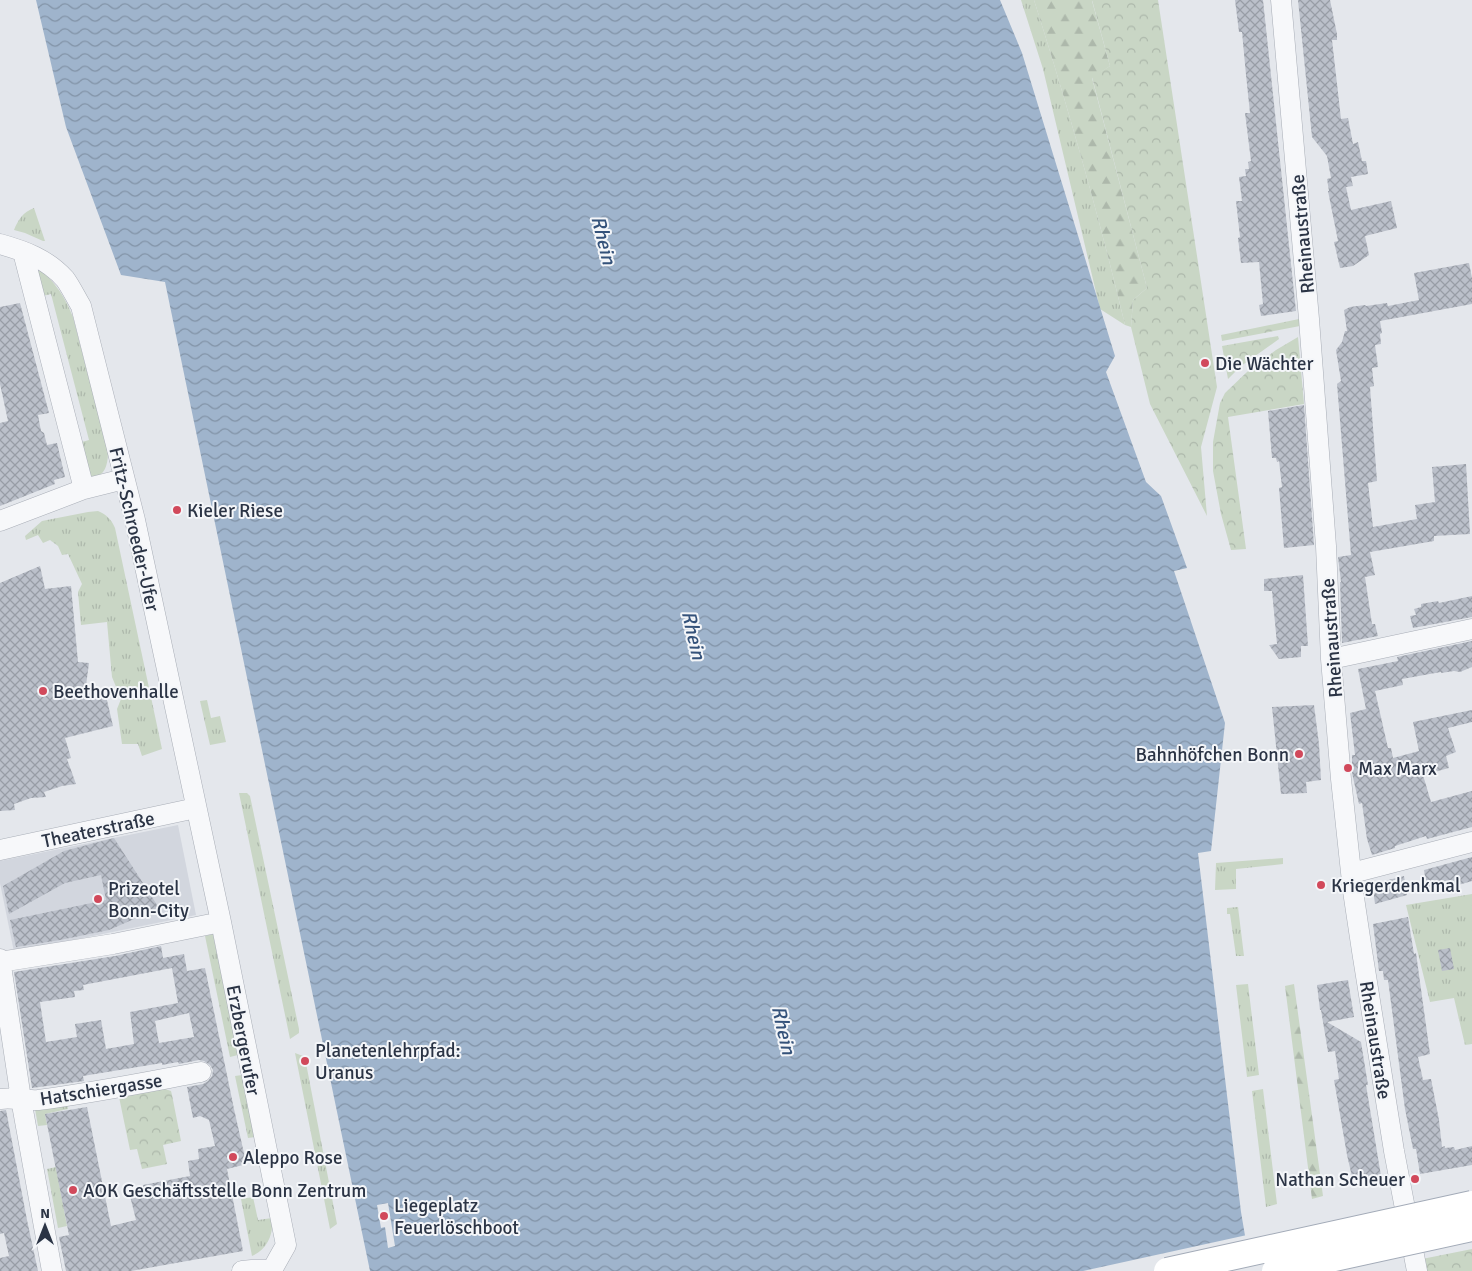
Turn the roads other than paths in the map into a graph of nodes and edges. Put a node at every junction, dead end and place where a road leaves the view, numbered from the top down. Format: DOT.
graph roads {
  1 [pos="1281,0"];
  2 [pos="0,244"];
  3 [pos="23,252"];
  4 [pos="124,479"];
  5 [pos="84,489"];
  6 [pos="0,521"];
  7 [pos="1472,629"];
  8 [pos="1331,659"];
  9 [pos="196,808"];
  10 [pos="1472,842"];
  11 [pos="0,850"];
  12 [pos="1352,873"];
  13 [pos="221,922"];
  14 [pos="0,960"];
  15 [pos="201,1072"];
  16 [pos="21,1098"];
  17 [pos="0,1099"];
  18 [pos="1472,1204"];
  19 [pos="1472,1228"];
  20 [pos="52,1271"];
  21 [pos="242,1271"];
  22 [pos="272,1271"];
  23 [pos="1167,1271"];
  24 [pos="1275,1271"];
  25 [pos="1417,1271"];
  1 -- 8 [label="street, Rheinaustraße"];
  2 -- 3 [label="street"];
  3 -- 4 [label="street, Fritz-Schroeder-Ufer"];
  3 -- 5 [label="street"];
  4 -- 5 [label="street"];
  4 -- 9 [label="street, Fritz-Schroeder-Ufer"];
  5 -- 6 [label="street"];
  7 -- 8 [label="street"];
  8 -- 12 [label="street, Rheinaustraße"];
  9 -- 11 [label="street, Theaterstraße"];
  9 -- 13 [label="street, Erzbergerufer"];
  10 -- 12 [label="street"];
  12 -- 25 [label="street, Rheinaustraße"];
  13 -- 14 [label="street"];
  13 -- 22 [label="street, Erzbergerufer"];
  14 -- 16 [label="street"];
  15 -- 16 [label="street, Hatschiergasse"];
  16 -- 17 [label="street, Hatschiergasse"];
  16 -- 20 [label="street"];
  18 -- 23 [label="main road, bridge"];
  19 -- 24 [label="main road, bridge"];
  21 -- 22 [label="street"];
}
